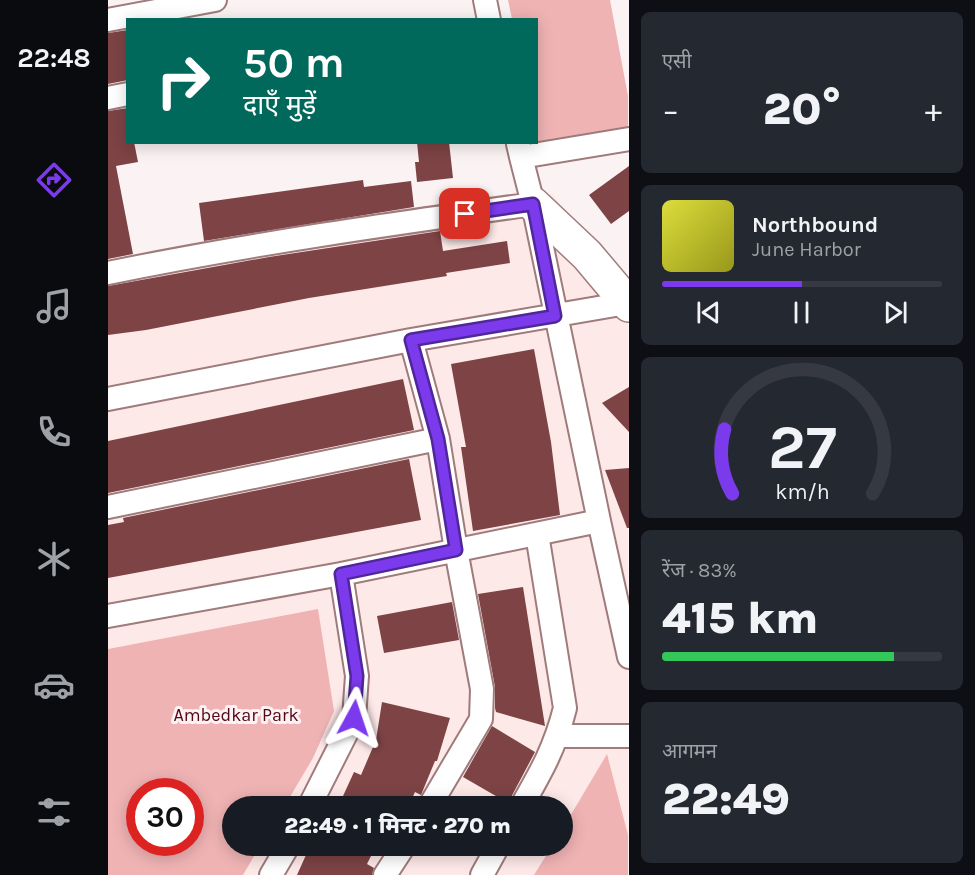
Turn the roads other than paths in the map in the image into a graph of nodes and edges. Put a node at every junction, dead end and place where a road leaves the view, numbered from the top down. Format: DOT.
graph roads {
  1 [pos="215,0"];
  2 [pos="485,0"];
  3 [pos="113,13"];
  4 [pos="489,18"];
  5 [pos="126,94"];
  6 [pos="108,98"];
  7 [pos="628,139"];
  8 [pos="519,150"];
  9 [pos="533,204"];
  10 [pos="108,273"];
  11 [pos="628,304"];
  12 [pos="555,316"];
  13 [pos="411,340"];
  14 [pos="108,399"];
  15 [pos="438,439"];
  16 [pos="108,507"];
  17 [pos="599,521"];
  18 [pos="537,534"];
  19 [pos="456,550"];
  20 [pos="341,574"];
  21 [pos="108,616"];
  22 [pos="628,657"];
  23 [pos="558,736"];
  24 [pos="628,736"];
  25 [pos="315,796"];
  26 [pos="436,796"];
  27 [pos="527,796"];
  28 [pos="282,856"];
  29 [pos="397,856"];
  30 [pos="492,856"];
  31 [pos="271,875"];
  32 [pos="385,875"];
  33 [pos="482,875"];
  1 -- 3 [label="street"];
  2 -- 4 [label="street"];
  5 -- 6 [label="street"];
  7 -- 8 [label="street"];
  8 -- 9 [label="street"];
  9 -- 10 [label="street"];
  9 -- 11 [label="main road"];
  9 -- 12 [label="street"];
  11 -- 12 [label="street"];
  12 -- 13 [label="street"];
  12 -- 17 [label="street"];
  13 -- 14 [label="street"];
  13 -- 15 [label="street"];
  15 -- 16 [label="street"];
  15 -- 19 [label="street"];
  17 -- 18 [label="street"];
  17 -- 22 [label="street"];
  18 -- 19 [label="street"];
  18 -- 23 [label="street"];
  19 -- 20 [label="street"];
  19 -- 26 [label="street"];
  20 -- 21 [label="street"];
  20 -- 25 [label="street"];
  23 -- 24 [label="street"];
  23 -- 27 [label="street"];
  28 -- 31 [label="street"];
  29 -- 32 [label="street"];
  30 -- 33 [label="street"];
}
